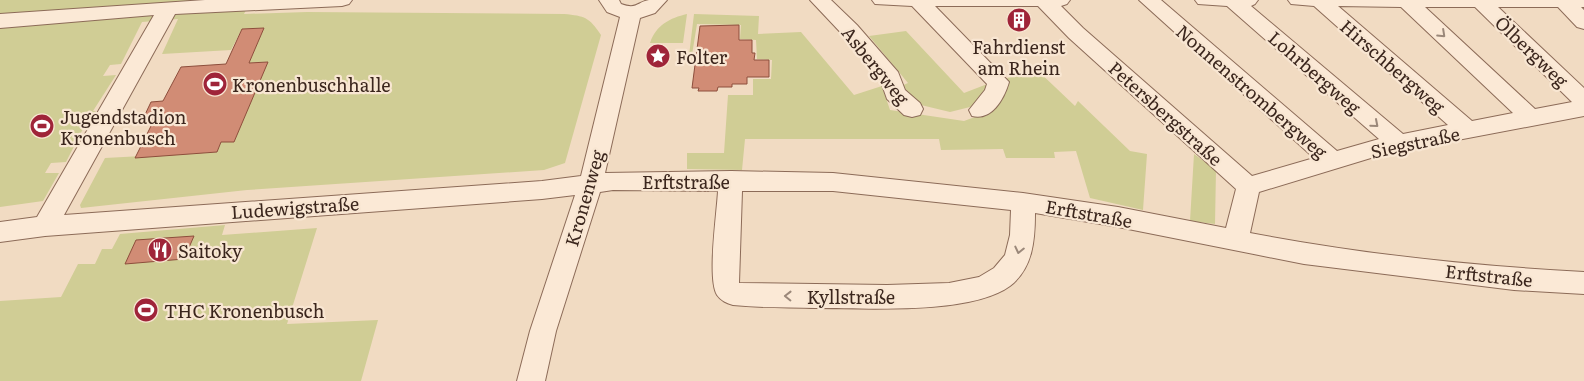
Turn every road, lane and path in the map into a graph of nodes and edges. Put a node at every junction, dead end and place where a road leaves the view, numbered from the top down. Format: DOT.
graph roads {
  1 [pos="342,0"];
  2 [pos="610,0"];
  3 [pos="657,0"];
  4 [pos="820,0"];
  5 [pos="882,0"];
  6 [pos="917,0"];
  7 [pos="1050,0"];
  8 [pos="1150,0"];
  9 [pos="1205,0"];
  10 [pos="1232,0"];
  11 [pos="1252,0"];
  12 [pos="1298,0"];
  13 [pos="1320,0"];
  14 [pos="1407,1"];
  15 [pos="1480,1"];
  16 [pos="1563,1"];
  17 [pos="1584,1"];
  18 [pos="258,2"];
  19 [pos="168,8"];
  20 [pos="631,13"];
  21 [pos="0,21"];
  22 [pos="1584,22"];
  23 [pos="1584,101"];
  24 [pos="1584,108"];
  25 [pos="912,109"];
  26 [pos="980,110"];
  27 [pos="1531,118"];
  28 [pos="1468,130"];
  29 [pos="1398,143"];
  30 [pos="1333,161"];
  31 [pos="731,180"];
  32 [pos="591,184"];
  33 [pos="1248,186"];
  34 [pos="1023,202"];
  35 [pos="45,226"];
  36 [pos="0,232"];
  37 [pos="1236,241"];
  38 [pos="1584,283"];
  39 [pos="531,381"];
  1 -- 18 [label="street"];
  2 -- 20 [label="street"];
  3 -- 20 [label="street"];
  4 -- 25 [label="street, Asbergweg"];
  5 -- 6 [label="street"];
  6 -- 7 [label="street"];
  6 -- 26 [label="street"];
  7 -- 33 [label="street, Petersbergstraße"];
  8 -- 30 [label="street, Nonnenstrombergweg"];
  9 -- 10 [label="street"];
  10 -- 11 [label="street"];
  10 -- 29 [label="street, Lohrbergweg, one-way"];
  12 -- 13 [label="street"];
  13 -- 14 [label="street"];
  13 -- 28 [label="street, Hirschbergweg"];
  14 -- 15 [label="street"];
  14 -- 27 [label="street, one-way"];
  15 -- 16 [label="street"];
  15 -- 23 [label="street, Ölbergweg"];
  16 -- 17 [label="street"];
  16 -- 22 [label="street"];
  18 -- 19 [label="street"];
  19 -- 21 [label="street"];
  19 -- 35 [label="street"];
  20 -- 32 [label="street, Kronenweg"];
  24 -- 27 [label="street, Siegstraße"];
  27 -- 28 [label="street, Siegstraße"];
  28 -- 29 [label="street, Siegstraße"];
  29 -- 30 [label="street, Siegstraße"];
  30 -- 33 [label="street, Siegstraße"];
  31 -- 32 [label="street, Erftstraße"];
  31 -- 34 [label="street, Erftstraße"];
  34 -- 31 [label="street, Kyllstraße, one-way"];
  32 -- 35 [label="street, Ludewigstraße"];
  32 -- 39 [label="street, Kronenweg"];
  33 -- 37 [label="street"];
  34 -- 37 [label="street, Erftstraße"];
  35 -- 36 [label="street, Ludewigstraße"];
  37 -- 38 [label="street, Erftstraße"];
}
